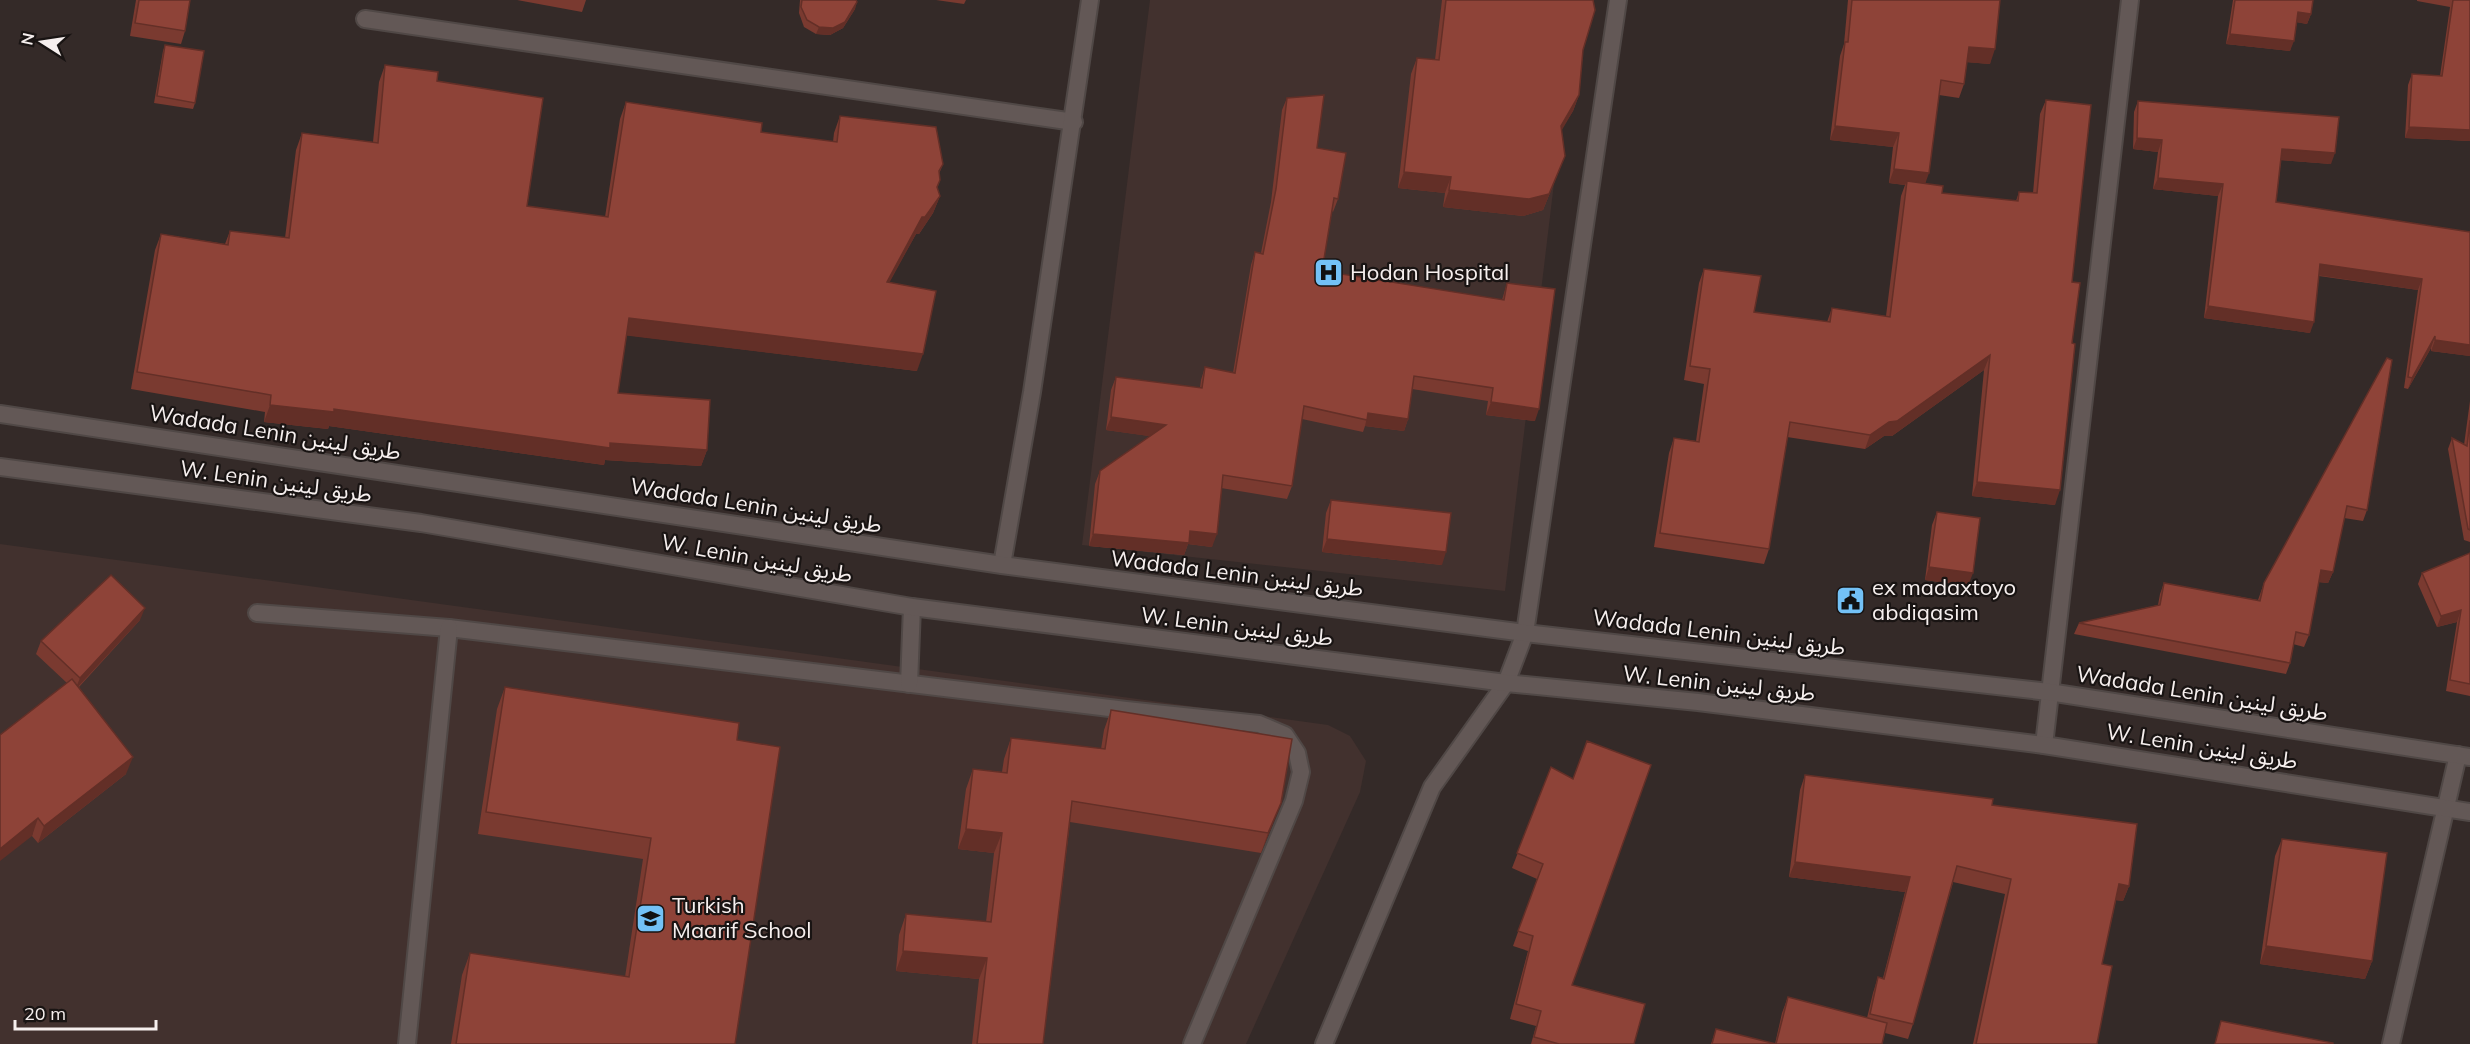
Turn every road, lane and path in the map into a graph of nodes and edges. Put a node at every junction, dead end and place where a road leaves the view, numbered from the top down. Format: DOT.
graph roads {
  1 [pos="1090,0"];
  2 [pos="1618,0"];
  3 [pos="2130,0"];
  4 [pos="365,19"];
  5 [pos="1074,122"];
  6 [pos="0,414"];
  7 [pos="0,466"];
  8 [pos="1002,565"];
  9 [pos="912,607"];
  10 [pos="257,613"];
  11 [pos="449,628"];
  12 [pos="1525,633"];
  13 [pos="1506,683"];
  14 [pos="909,684"];
  15 [pos="2049,692"];
  16 [pos="2044,745"];
  17 [pos="2464,756"];
  18 [pos="2446,807"];
  19 [pos="2470,812"];
  20 [pos="407,1044"];
  21 [pos="1192,1044"];
  22 [pos="1324,1044"];
  23 [pos="2391,1044"];
  1 -- 5 [label="main road"];
  2 -- 12 [label="main road"];
  3 -- 15 [label="main road"];
  4 -- 5 [label="main road"];
  5 -- 8 [label="main road"];
  6 -- 8 [label="main road, Wadada Lenin طريق لينين"];
  7 -- 9 [label="main road, W. Lenin طريق لينين"];
  8 -- 12 [label="main road, Wadada Lenin طريق لينين"];
  9 -- 13 [label="main road, W. Lenin طريق لينين"];
  9 -- 14 [label="main road"];
  10 -- 11 [label="main road"];
  11 -- 14 [label="main road"];
  11 -- 20 [label="main road"];
  12 -- 13 [label="main road"];
  12 -- 15 [label="main road, Wadada Lenin طريق لينين"];
  13 -- 16 [label="main road, W. Lenin طريق لينين"];
  13 -- 22 [label="main road"];
  14 -- 21 [label="main road"];
  15 -- 16 [label="main road"];
  15 -- 17 [label="main road, Wadada Lenin طريق لينين"];
  16 -- 18 [label="main road, W. Lenin طريق لينين"];
  17 -- 18 [label="main road"];
  18 -- 19 [label="main road, W. Lenin طريق لينين"];
  18 -- 23 [label="main road"];
}
